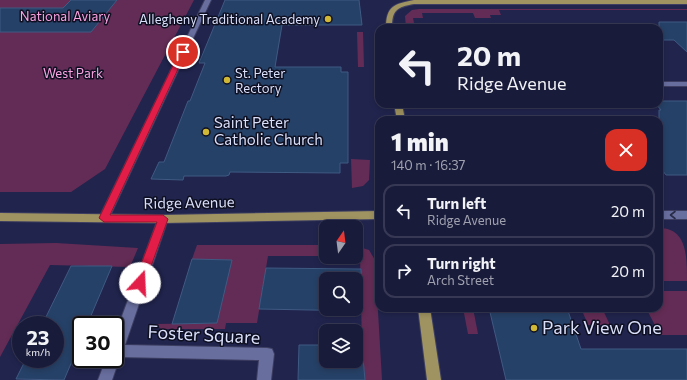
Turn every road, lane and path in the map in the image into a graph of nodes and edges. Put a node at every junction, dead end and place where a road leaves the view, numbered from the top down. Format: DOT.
graph roads {
  1 [pos="208,0"];
  2 [pos="687,2"];
  3 [pos="389,24"];
  4 [pos="663,84"];
  5 [pos="687,84"];
  6 [pos="375,215"];
  7 [pos="663,215"];
  8 [pos="687,215"];
  9 [pos="0,217"];
  10 [pos="104,218"];
  11 [pos="163,219"];
  12 [pos="425,312"];
  13 [pos="124,329"];
  14 [pos="124,354"];
  15 [pos="110,368"];
  16 [pos="105,380"];
  17 [pos="264,380"];
  18 [pos="434,380"];
  1 -- 10 [label="street"];
  2 -- 3 [label="main road"];
  4 -- 5 [label="street"];
  6 -- 11 [label="main road, Ridge Avenue"];
  8 -- 7 [label="street, one-way"];
  9 -- 10 [label="main road, Ridge Avenue"];
  10 -- 11 [label="main road, Ridge Avenue"];
  11 -- 13 [label="street, Foster Square"];
  12 -- 18 [label="main road"];
  14 -- 17 [label="street, Foster Square"];
  15 -- 16 [label="street, Foster Square"];
}
